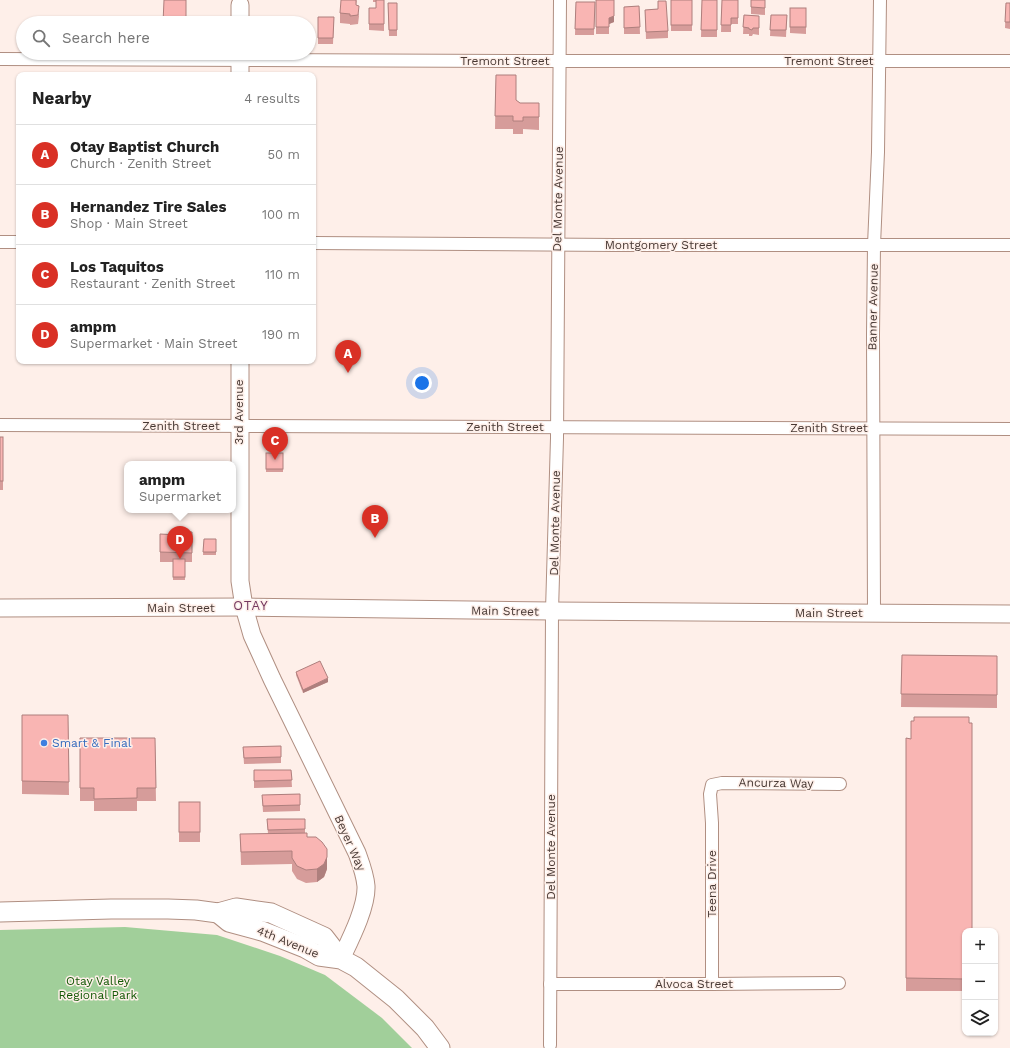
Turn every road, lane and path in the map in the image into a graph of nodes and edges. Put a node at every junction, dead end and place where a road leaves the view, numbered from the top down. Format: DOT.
graph roads {
  1 [pos="560,0"];
  2 [pos="880,0"];
  3 [pos="240,2"];
  4 [pos="240,16"];
  5 [pos="0,59"];
  6 [pos="16,59"];
  7 [pos="60,60"];
  8 [pos="560,61"];
  9 [pos="878,61"];
  10 [pos="1010,61"];
  11 [pos="240,63"];
  12 [pos="0,242"];
  13 [pos="16,242"];
  14 [pos="316,243"];
  15 [pos="557,245"];
  16 [pos="874,245"];
  17 [pos="1010,245"];
  18 [pos="240,364"];
  19 [pos="0,425"];
  20 [pos="239,426"];
  21 [pos="557,427"];
  22 [pos="874,429"];
  23 [pos="1010,429"];
  24 [pos="244,607"];
  25 [pos="0,608"];
  26 [pos="552,612"];
  27 [pos="874,613"];
  28 [pos="1010,614"];
  29 [pos="840,784"];
  30 [pos="712,785"];
  31 [pos="0,912"];
  32 [pos="341,960"];
  33 [pos="839,983"];
  34 [pos="550,984"];
  35 [pos="712,984"];
  36 [pos="550,1045"];
  37 [pos="440,1048"];
  1 -- 8 [label="street, Del Monte Avenue"];
  2 -- 9 [label="street, Banner Avenue"];
  3 -- 4 [label="main road"];
  5 -- 6 [label="street, Tremont Street"];
  7 -- 11 [label="street, Tremont Street"];
  8 -- 9 [label="street, Tremont Street"];
  8 -- 11 [label="street, Tremont Street"];
  8 -- 15 [label="street, Del Monte Avenue"];
  9 -- 10 [label="street, Tremont Street"];
  9 -- 16 [label="street, Banner Avenue"];
  12 -- 13 [label="street"];
  14 -- 15 [label="street, Montgomery Street"];
  15 -- 16 [label="street, Montgomery Street"];
  15 -- 21 [label="street, Del Monte Avenue"];
  16 -- 17 [label="street, Montgomery Street"];
  16 -- 22 [label="street, Banner Avenue"];
  18 -- 20 [label="main road, 3rd Avenue"];
  19 -- 20 [label="street, Zenith Street"];
  20 -- 21 [label="street, Zenith Street"];
  20 -- 24 [label="main road, 3rd Avenue"];
  21 -- 22 [label="street, Zenith Street"];
  21 -- 26 [label="street, Del Monte Avenue"];
  22 -- 23 [label="street, Zenith Street"];
  22 -- 27 [label="street, Banner Avenue"];
  24 -- 25 [label="main road, Main Street"];
  24 -- 26 [label="main road, Main Street"];
  24 -- 32 [label="main road, Beyer Way"];
  26 -- 27 [label="main road, Main Street"];
  26 -- 34 [label="street, Del Monte Avenue"];
  27 -- 28 [label="main road, Main Street"];
  29 -- 30 [label="street, Ancurza Way"];
  30 -- 35 [label="street, Teena Drive"];
  31 -- 32 [label="main road, 4th Avenue"];
  32 -- 37 [label="main road"];
  33 -- 35 [label="street, Alvoca Street"];
  34 -- 35 [label="street, Alvoca Street"];
  34 -- 36 [label="street, Del Monte Avenue"];
}
